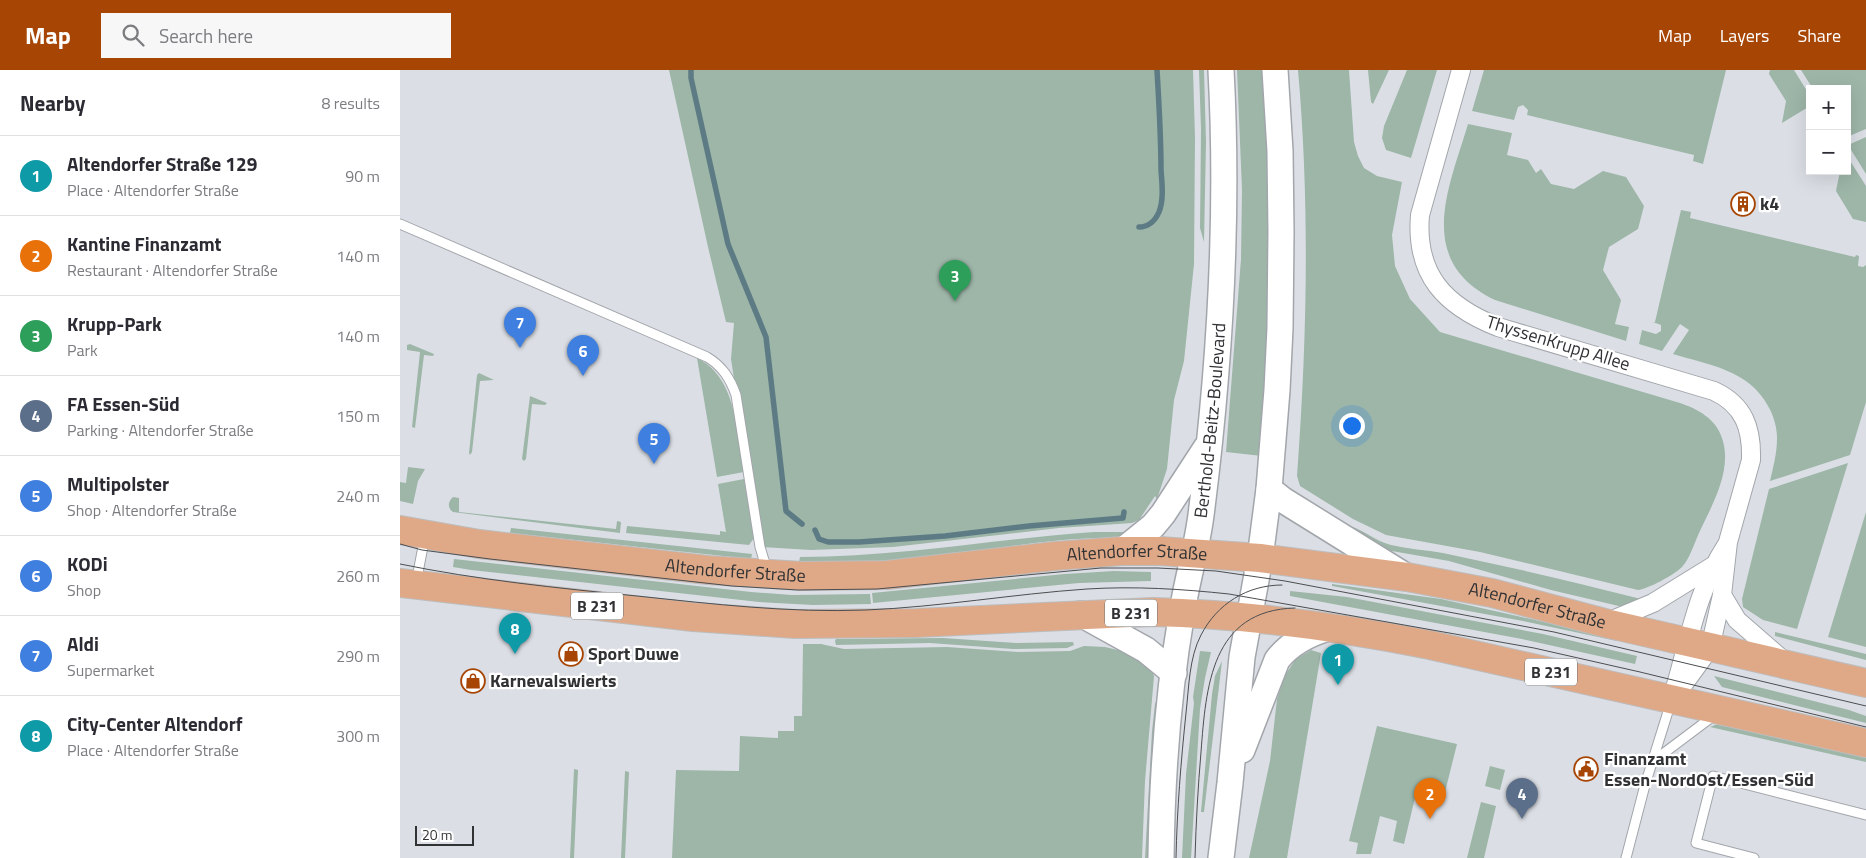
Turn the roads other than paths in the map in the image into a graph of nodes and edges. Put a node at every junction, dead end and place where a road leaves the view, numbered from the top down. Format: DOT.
graph roads {
  1 [pos="1221,70"];
  2 [pos="1275,70"];
  3 [pos="1461,70"];
  4 [pos="400,224"];
  5 [pos="1210,441"];
  6 [pos="1269,489"];
  7 [pos="413,532"];
  8 [pos="1728,542"];
  9 [pos="1122,551"];
  10 [pos="1194,553"];
  11 [pos="1260,558"];
  12 [pos="1713,566"];
  13 [pos="768,575"];
  14 [pos="1407,576"];
  15 [pos="408,584"];
  16 [pos="1722,595"];
  17 [pos="1182,613"];
  18 [pos="1081,614"];
  19 [pos="1249,618"];
  20 [pos="1606,623"];
  21 [pos="1328,628"];
  22 [pos="1699,645"];
  23 [pos="1790,665"];
  24 [pos="1174,672"];
  25 [pos="1866,683"];
  26 [pos="1672,700"];
  27 [pos="1721,711"];
  28 [pos="1866,743"];
  29 [pos="1652,762"];
  30 [pos="1230,783"];
  31 [pos="1866,815"];
  32 [pos="1161,858"];
  33 [pos="1221,858"];
  34 [pos="1626,858"];
  35 [pos="1754,858"];
  1 -- 5 [label="main road, Berthold-Beitz-Boulevard"];
  2 -- 6 [label="main road"];
  3 -- 8 [label="street, ThyssenKrupp Allee"];
  4 -- 13 [label="lane"];
  5 -- 9 [label="main road"];
  5 -- 10 [label="main road, Berthold-Beitz-Boulevard"];
  6 -- 11 [label="main road"];
  6 -- 14 [label="main road"];
  7 -- 13 [label="main road, Altendorfer Straße"];
  7 -- 15 [label="lane"];
  8 -- 12 [label="street, ThyssenKrupp Allee"];
  8 -- 16 [label="street, ThyssenKrupp Allee"];
  9 -- 10 [label="main road, Altendorfer Straße"];
  9 -- 13 [label="main road, Altendorfer Straße"];
  10 -- 11 [label="main road, Altendorfer Straße"];
  10 -- 17 [label="main road, Berthold-Beitz-Boulevard"];
  11 -- 14 [label="main road, Altendorfer Straße"];
  11 -- 19 [label="main road"];
  12 -- 20 [label="street, ThyssenKrupp Allee"];
  12 -- 22 [label="street, ThyssenKrupp Allee"];
  14 -- 20 [label="main road, Altendorfer Straße"];
  15 -- 18 [label="main road, B 231"];
  16 -- 22 [label="street, ThyssenKrupp Allee"];
  16 -- 23 [label="street"];
  17 -- 18 [label="main road, B 231"];
  17 -- 19 [label="main road, B 231"];
  17 -- 24 [label="main road, Berthold-Beitz-Boulevard"];
  18 -- 24 [label="main road"];
  19 -- 21 [label="main road, B 231"];
  19 -- 30 [label="main road"];
  20 -- 22 [label="main road, Altendorfer Straße"];
  21 -- 26 [label="main road, B 231"];
  21 -- 30 [label="main road"];
  22 -- 23 [label="main road, Altendorfer Straße"];
  22 -- 26 [label="street, ThyssenKrupp Allee"];
  23 -- 25 [label="main road, Altendorfer Straße"];
  24 -- 32 [label="main road, Berthold-Beitz-Boulevard"];
  26 -- 27 [label="main road, B 231"];
  26 -- 29 [label="lane"];
  27 -- 28 [label="main road, B 231"];
  27 -- 29 [label="lane"];
  29 -- 34 [label="lane"];
  30 -- 33 [label="main road"];
  31 -- 35 [label="lane"];
}
